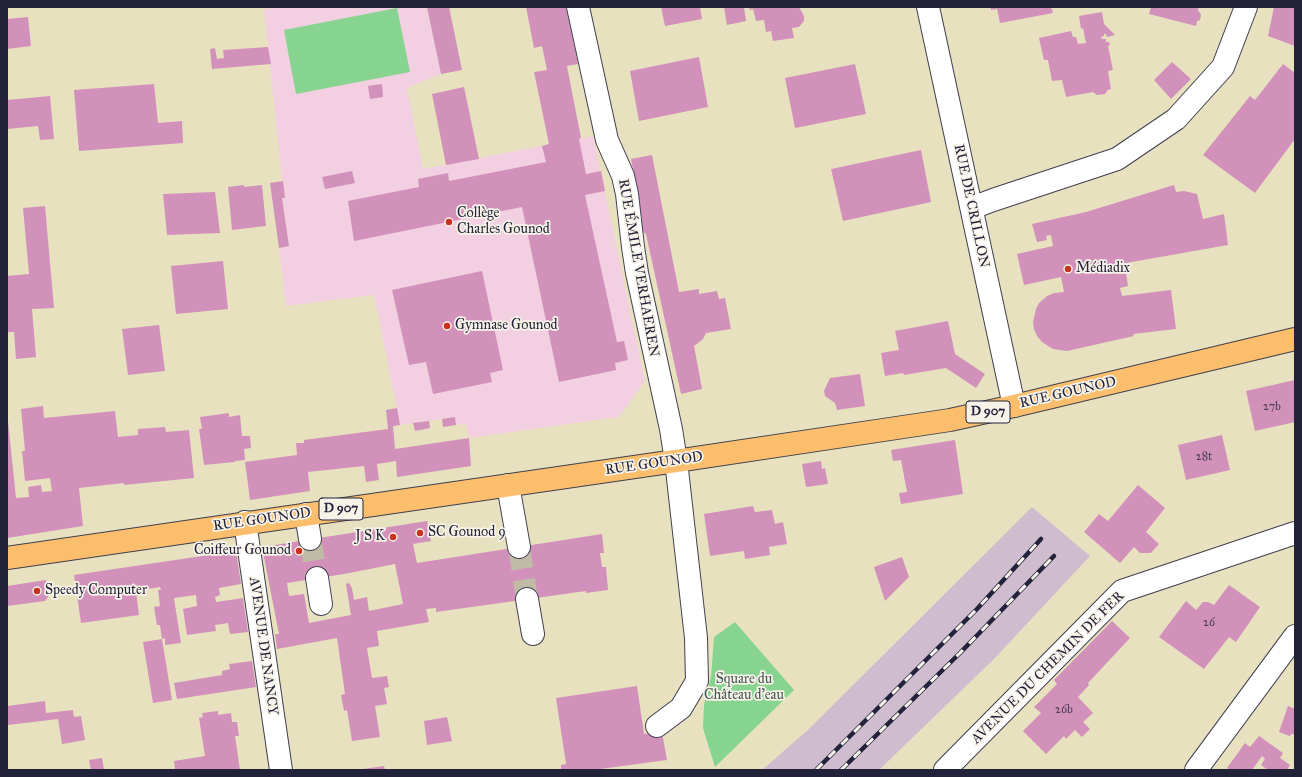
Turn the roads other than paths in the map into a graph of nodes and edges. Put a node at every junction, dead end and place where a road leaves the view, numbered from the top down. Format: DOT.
graph roads {
  1 [pos="578,7"];
  2 [pos="928,7"];
  3 [pos="1246,7"];
  4 [pos="972,208"];
  5 [pos="1295,339"];
  6 [pos="1014,406"];
  7 [pos="676,461"];
  8 [pos="508,484"];
  9 [pos="306,514"];
  10 [pos="246,522"];
  11 [pos="1295,533"];
  12 [pos="310,539"];
  13 [pos="519,547"];
  14 [pos="7,558"];
  15 [pos="317,578"];
  16 [pos="527,599"];
  17 [pos="322,604"];
  18 [pos="533,634"];
  19 [pos="1295,636"];
  20 [pos="657,726"];
  21 [pos="281,770"];
  22 [pos="945,770"];
  23 [pos="1196,770"];
  1 -- 7 [label="street, RUE ÉMILE VERHAEREN"];
  2 -- 4 [label="street, RUE DE CRILLON"];
  3 -- 4 [label="street"];
  4 -- 6 [label="street, RUE DE CRILLON"];
  5 -- 6 [label="main road, RUE GOUNOD / D 907"];
  6 -- 7 [label="main road, RUE GOUNOD / D 907"];
  7 -- 8 [label="main road, RUE GOUNOD / D 907"];
  7 -- 20 [label="street, RUE ÉMILE VERHAEREN"];
  8 -- 9 [label="main road, RUE GOUNOD / D 907"];
  8 -- 13 [label="street"];
  9 -- 10 [label="main road, RUE GOUNOD / D 907"];
  9 -- 12 [label="street"];
  10 -- 14 [label="main road, RUE GOUNOD / D 907"];
  10 -- 21 [label="street, AVENUE DE NANCY"];
  11 -- 22 [label="street, AVENUE DU CHEMIN DE FER"];
  15 -- 17 [label="street"];
  16 -- 18 [label="street"];
  19 -- 23 [label="street"];
}
